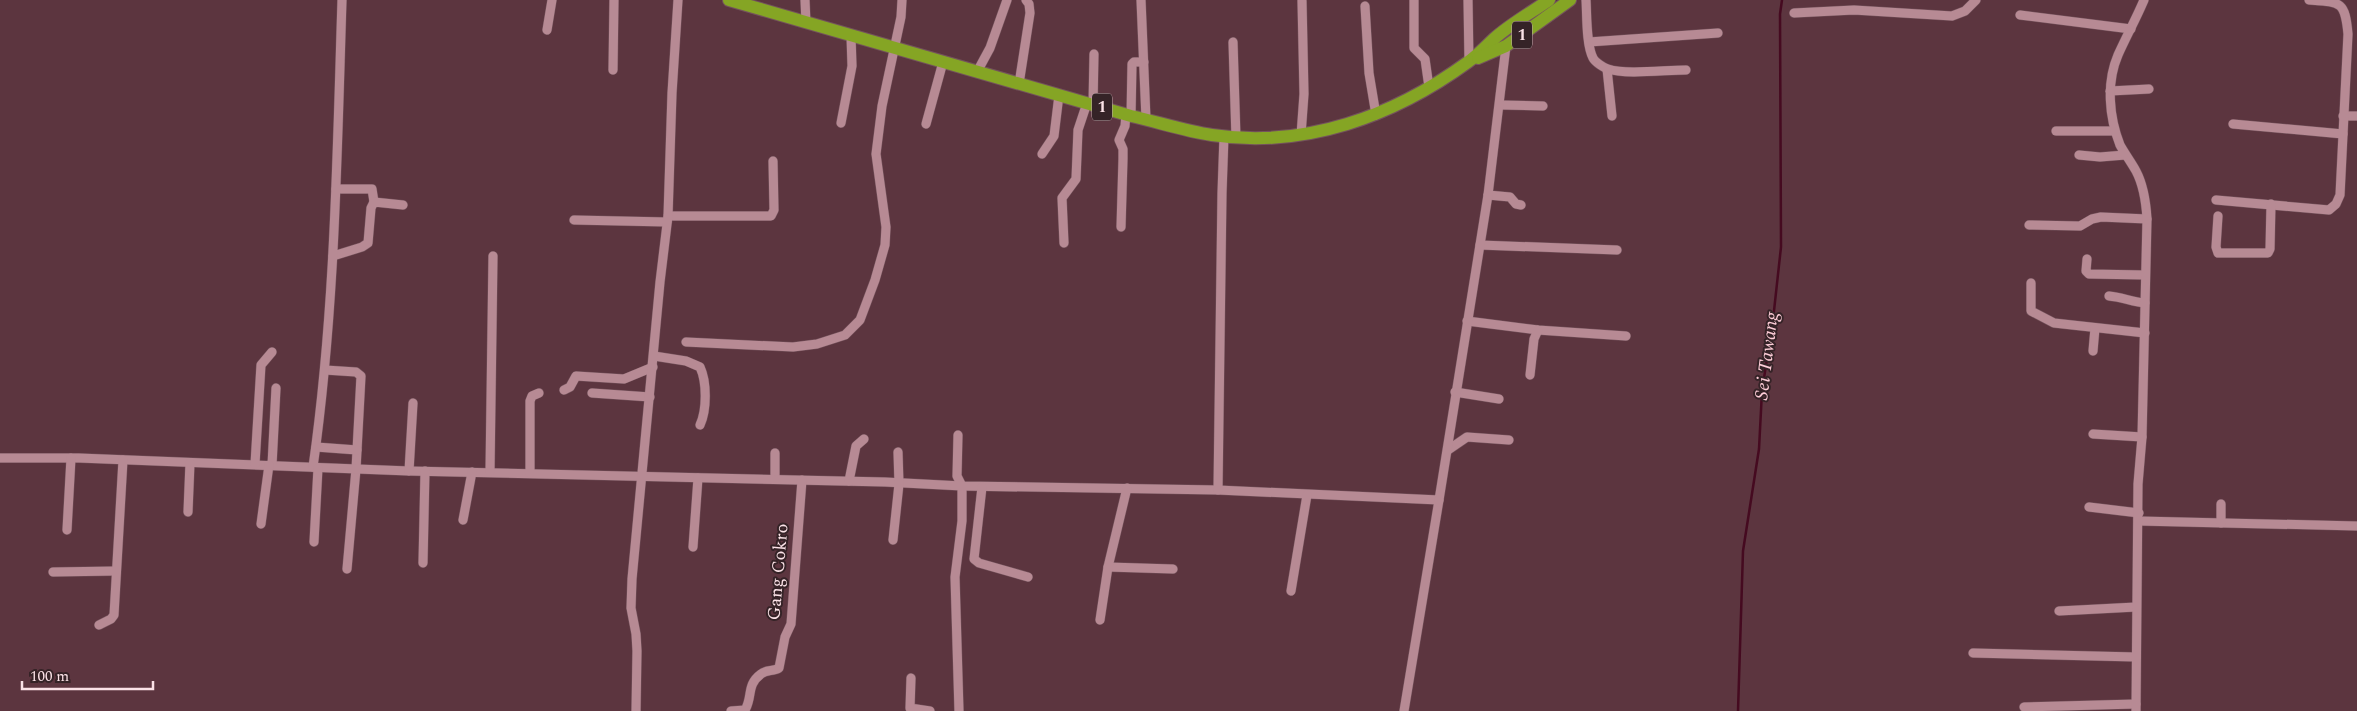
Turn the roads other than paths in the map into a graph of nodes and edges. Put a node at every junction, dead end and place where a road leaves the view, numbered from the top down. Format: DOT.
graph roads {
  1 [pos="342,0"];
  2 [pos="552,0"];
  3 [pos="614,0"];
  4 [pos="678,0"];
  5 [pos="729,0"];
  6 [pos="805,0"];
  7 [pos="902,0"];
  8 [pos="1007,0"];
  9 [pos="1026,0"];
  10 [pos="1141,0"];
  11 [pos="1414,0"];
  12 [pos="1468,0"];
  13 [pos="1549,0"];
  14 [pos="1570,0"];
  15 [pos="1586,0"];
  16 [pos="1976,0"];
  17 [pos="2144,0"];
  18 [pos="2309,0"];
  19 [pos="1302,1"];
  20 [pos="742,2"];
  21 [pos="1853,5"];
  22 [pos="1365,6"];
  23 [pos="1794,13"];
  24 [pos="2020,15"];
  25 [pos="806,23"];
  26 [pos="2131,29"];
  27 [pos="547,30"];
  28 [pos="1718,33"];
  29 [pos="2353,34"];
  30 [pos="851,36"];
  31 [pos="1234,42"];
  32 [pos="1589,42"];
  33 [pos="1506,46"];
  34 [pos="895,48"];
  35 [pos="1094,54"];
  36 [pos="1469,61"];
  37 [pos="943,62"];
  38 [pos="1144,62"];
  39 [pos="1607,69"];
  40 [pos="613,70"];
  41 [pos="1686,70"];
  42 [pos="977,72"];
  43 [pos="1019,84"];
  44 [pos="1429,87"];
  45 [pos="2149,89"];
  46 [pos="2110,91"];
  47 [pos="1059,95"];
  48 [pos="1090,104"];
  49 [pos="1501,105"];
  50 [pos="1543,106"];
  51 [pos="1129,115"];
  52 [pos="1376,115"];
  53 [pos="1612,116"];
  54 [pos="2343,116"];
  55 [pos="2357,116"];
  56 [pos="1146,119"];
  57 [pos="841,123"];
  58 [pos="926,124"];
  59 [pos="2233,124"];
  60 [pos="2056,131"];
  61 [pos="2114,131"];
  62 [pos="2343,134"];
  63 [pos="1301,135"];
  64 [pos="1230,137"];
  65 [pos="1042,154"];
  66 [pos="2079,155"];
  67 [pos="2125,155"];
  68 [pos="774,161"];
  69 [pos="336,188"];
  70 [pos="1488,195"];
  71 [pos="2216,200"];
  72 [pos="374,202"];
  73 [pos="2271,204"];
  74 [pos="403,205"];
  75 [pos="1521,205"];
  76 [pos="2218,216"];
  77 [pos="668,219"];
  78 [pos="2147,219"];
  79 [pos="574,220"];
  80 [pos="2030,225"];
  81 [pos="1121,227"];
  82 [pos="1064,243"];
  83 [pos="1480,245"];
  84 [pos="1617,250"];
  85 [pos="333,256"];
  86 [pos="493,256"];
  87 [pos="2087,258"];
  88 [pos="2145,275"];
  89 [pos="2030,283"];
  90 [pos="2109,296"];
  91 [pos="2145,304"];
  92 [pos="1467,321"];
  93 [pos="2095,328"];
  94 [pos="1538,330"];
  95 [pos="2145,333"];
  96 [pos="1626,336"];
  97 [pos="686,342"];
  98 [pos="2093,351"];
  99 [pos="272,352"];
  100 [pos="654,356"];
  101 [pos="653,367"];
  102 [pos="325,370"];
  103 [pos="1530,375"];
  104 [pos="276,388"];
  105 [pos="564,390"];
  106 [pos="1455,392"];
  107 [pos="539,393"];
  108 [pos="592,393"];
  109 [pos="650,397"];
  110 [pos="1499,398"];
  111 [pos="413,403"];
  112 [pos="700,425"];
  113 [pos="2093,434"];
  114 [pos="958,435"];
  115 [pos="2142,437"];
  116 [pos="864,439"];
  117 [pos="1509,440"];
  118 [pos="316,447"];
  119 [pos="357,450"];
  120 [pos="1448,450"];
  121 [pos="898,452"];
  122 [pos="775,453"];
  123 [pos="0,458"];
  124 [pos="71,458"];
  125 [pos="123,460"];
  126 [pos="190,463"];
  127 [pos="255,464"];
  128 [pos="270,465"];
  129 [pos="316,467"];
  130 [pos="356,469"];
  131 [pos="409,471"];
  132 [pos="425,471"];
  133 [pos="490,471"];
  134 [pos="472,472"];
  135 [pos="530,473"];
  136 [pos="643,476"];
  137 [pos="698,478"];
  138 [pos="775,479"];
  139 [pos="802,480"];
  140 [pos="850,481"];
  141 [pos="899,484"];
  142 [pos="962,486"];
  143 [pos="982,487"];
  144 [pos="1126,488"];
  145 [pos="1218,490"];
  146 [pos="1307,495"];
  147 [pos="1439,500"];
  148 [pos="2221,504"];
  149 [pos="2089,507"];
  150 [pos="188,512"];
  151 [pos="2139,517"];
  152 [pos="463,520"];
  153 [pos="2221,523"];
  154 [pos="261,524"];
  155 [pos="2357,526"];
  156 [pos="67,530"];
  157 [pos="892,540"];
  158 [pos="314,542"];
  159 [pos="693,547"];
  160 [pos="423,563"];
  161 [pos="1108,567"];
  162 [pos="347,569"];
  163 [pos="1173,569"];
  164 [pos="116,571"];
  165 [pos="53,572"];
  166 [pos="1028,577"];
  167 [pos="1291,591"];
  168 [pos="2136,607"];
  169 [pos="2059,611"];
  170 [pos="1100,620"];
  171 [pos="99,625"];
  172 [pos="1973,653"];
  173 [pos="2136,657"];
  174 [pos="912,678"];
  175 [pos="2024,707"];
  176 [pos="2136,707"];
  177 [pos="636,711"];
  178 [pos="731,711"];
  179 [pos="930,711"];
  180 [pos="959,711"];
  181 [pos="1404,711"];
  1 -- 69 [label="street"];
  2 -- 27 [label="street"];
  3 -- 40 [label="street"];
  4 -- 77 [label="street"];
  5 -- 20 [label="highway, 1"];
  6 -- 25 [label="street"];
  7 -- 34 [label="street"];
  8 -- 42 [label="street"];
  9 -- 43 [label="street"];
  10 -- 38 [label="street"];
  11 -- 44 [label="street"];
  12 -- 36 [label="street"];
  13 -- 36 [label="highway, 1"];
  14 -- 33 [label="highway, 1"];
  15 -- 32 [label="street"];
  16 -- 21 [label="street"];
  17 -- 26 [label="street"];
  18 -- 29 [label="street"];
  19 -- 63 [label="street"];
  20 -- 25 [label="highway, 1"];
  21 -- 23 [label="street"];
  22 -- 52 [label="street"];
  24 -- 26 [label="street"];
  25 -- 30 [label="highway, 1"];
  26 -- 46 [label="street"];
  28 -- 32 [label="street"];
  29 -- 54 [label="street"];
  30 -- 34 [label="highway, 1"];
  30 -- 57 [label="street"];
  31 -- 64 [label="street"];
  32 -- 39 [label="street"];
  33 -- 36 [label="highway, 1"];
  33 -- 49 [label="street"];
  34 -- 37 [label="highway, 1"];
  34 -- 97 [label="street"];
  35 -- 48 [label="street"];
  36 -- 44 [label="highway, 1"];
  37 -- 42 [label="highway, 1"];
  37 -- 58 [label="street"];
  38 -- 51 [label="street"];
  38 -- 56 [label="street"];
  39 -- 41 [label="street"];
  39 -- 53 [label="street"];
  42 -- 43 [label="highway, 1"];
  43 -- 47 [label="highway, 1"];
  44 -- 52 [label="highway, 1"];
  45 -- 46 [label="street"];
  46 -- 61 [label="street"];
  47 -- 48 [label="highway, 1"];
  47 -- 65 [label="street"];
  48 -- 51 [label="highway, 1"];
  48 -- 82 [label="street"];
  49 -- 50 [label="street"];
  49 -- 70 [label="street"];
  51 -- 56 [label="highway, 1"];
  51 -- 81 [label="street"];
  52 -- 63 [label="highway, 1"];
  54 -- 55 [label="street"];
  54 -- 62 [label="street"];
  56 -- 64 [label="highway, 1"];
  59 -- 62 [label="street"];
  60 -- 61 [label="street"];
  61 -- 67 [label="street"];
  62 -- 73 [label="street"];
  63 -- 64 [label="highway, 1"];
  64 -- 145 [label="street"];
  66 -- 67 [label="street"];
  67 -- 78 [label="street"];
  68 -- 77 [label="street"];
  69 -- 72 [label="street"];
  69 -- 85 [label="street"];
  70 -- 75 [label="street"];
  70 -- 83 [label="street"];
  71 -- 73 [label="street"];
  72 -- 74 [label="street"];
  72 -- 85 [label="street"];
  73 -- 76 [label="street"];
  77 -- 79 [label="street"];
  77 -- 100 [label="street"];
  78 -- 80 [label="street"];
  78 -- 88 [label="street"];
  83 -- 84 [label="street"];
  83 -- 92 [label="street"];
  85 -- 102 [label="street"];
  86 -- 133 [label="street"];
  87 -- 88 [label="street"];
  88 -- 91 [label="street"];
  89 -- 93 [label="street"];
  90 -- 91 [label="street"];
  91 -- 95 [label="street"];
  92 -- 94 [label="street"];
  92 -- 106 [label="street"];
  93 -- 95 [label="street"];
  93 -- 98 [label="street"];
  94 -- 96 [label="street"];
  94 -- 103 [label="street"];
  95 -- 115 [label="street"];
  99 -- 127 [label="street"];
  100 -- 101 [label="street"];
  100 -- 112 [label="street"];
  101 -- 105 [label="street"];
  101 -- 109 [label="street"];
  102 -- 118 [label="street"];
  102 -- 119 [label="street"];
  104 -- 128 [label="street"];
  106 -- 110 [label="street"];
  106 -- 120 [label="street"];
  107 -- 135 [label="street"];
  108 -- 109 [label="street"];
  109 -- 136 [label="street"];
  111 -- 131 [label="street"];
  113 -- 115 [label="street"];
  114 -- 142 [label="street"];
  115 -- 151 [label="street"];
  116 -- 140 [label="street"];
  117 -- 120 [label="street"];
  118 -- 119 [label="street"];
  118 -- 129 [label="street"];
  119 -- 130 [label="street"];
  120 -- 147 [label="street"];
  121 -- 141 [label="street"];
  122 -- 138 [label="street"];
  123 -- 124 [label="street"];
  124 -- 125 [label="street"];
  124 -- 156 [label="street"];
  125 -- 126 [label="street"];
  125 -- 164 [label="street"];
  126 -- 127 [label="street"];
  126 -- 150 [label="street"];
  127 -- 128 [label="street"];
  128 -- 129 [label="street"];
  128 -- 154 [label="street"];
  129 -- 130 [label="street"];
  129 -- 158 [label="street"];
  130 -- 131 [label="street"];
  130 -- 162 [label="street"];
  131 -- 132 [label="street"];
  132 -- 134 [label="street"];
  132 -- 160 [label="street"];
  133 -- 134 [label="street"];
  133 -- 135 [label="street"];
  134 -- 152 [label="street"];
  135 -- 136 [label="street"];
  136 -- 137 [label="street"];
  136 -- 177 [label="street"];
  137 -- 138 [label="street"];
  137 -- 159 [label="street"];
  138 -- 139 [label="street"];
  139 -- 140 [label="street"];
  139 -- 178 [label="street, Gang Cokro"];
  140 -- 141 [label="street"];
  141 -- 142 [label="street"];
  141 -- 157 [label="street"];
  142 -- 143 [label="street"];
  142 -- 180 [label="street"];
  143 -- 144 [label="street"];
  143 -- 166 [label="street"];
  144 -- 145 [label="street"];
  144 -- 161 [label="street"];
  145 -- 146 [label="street"];
  146 -- 147 [label="street"];
  146 -- 167 [label="street"];
  147 -- 181 [label="street"];
  148 -- 153 [label="street"];
  149 -- 151 [label="street"];
  151 -- 153 [label="street"];
  151 -- 168 [label="street"];
  153 -- 155 [label="street"];
  161 -- 163 [label="street"];
  161 -- 170 [label="street"];
  164 -- 165 [label="street"];
  164 -- 171 [label="street"];
  168 -- 169 [label="street"];
  168 -- 173 [label="street"];
  172 -- 173 [label="street"];
  173 -- 176 [label="street"];
  174 -- 179 [label="street"];
  175 -- 176 [label="street"];
}
